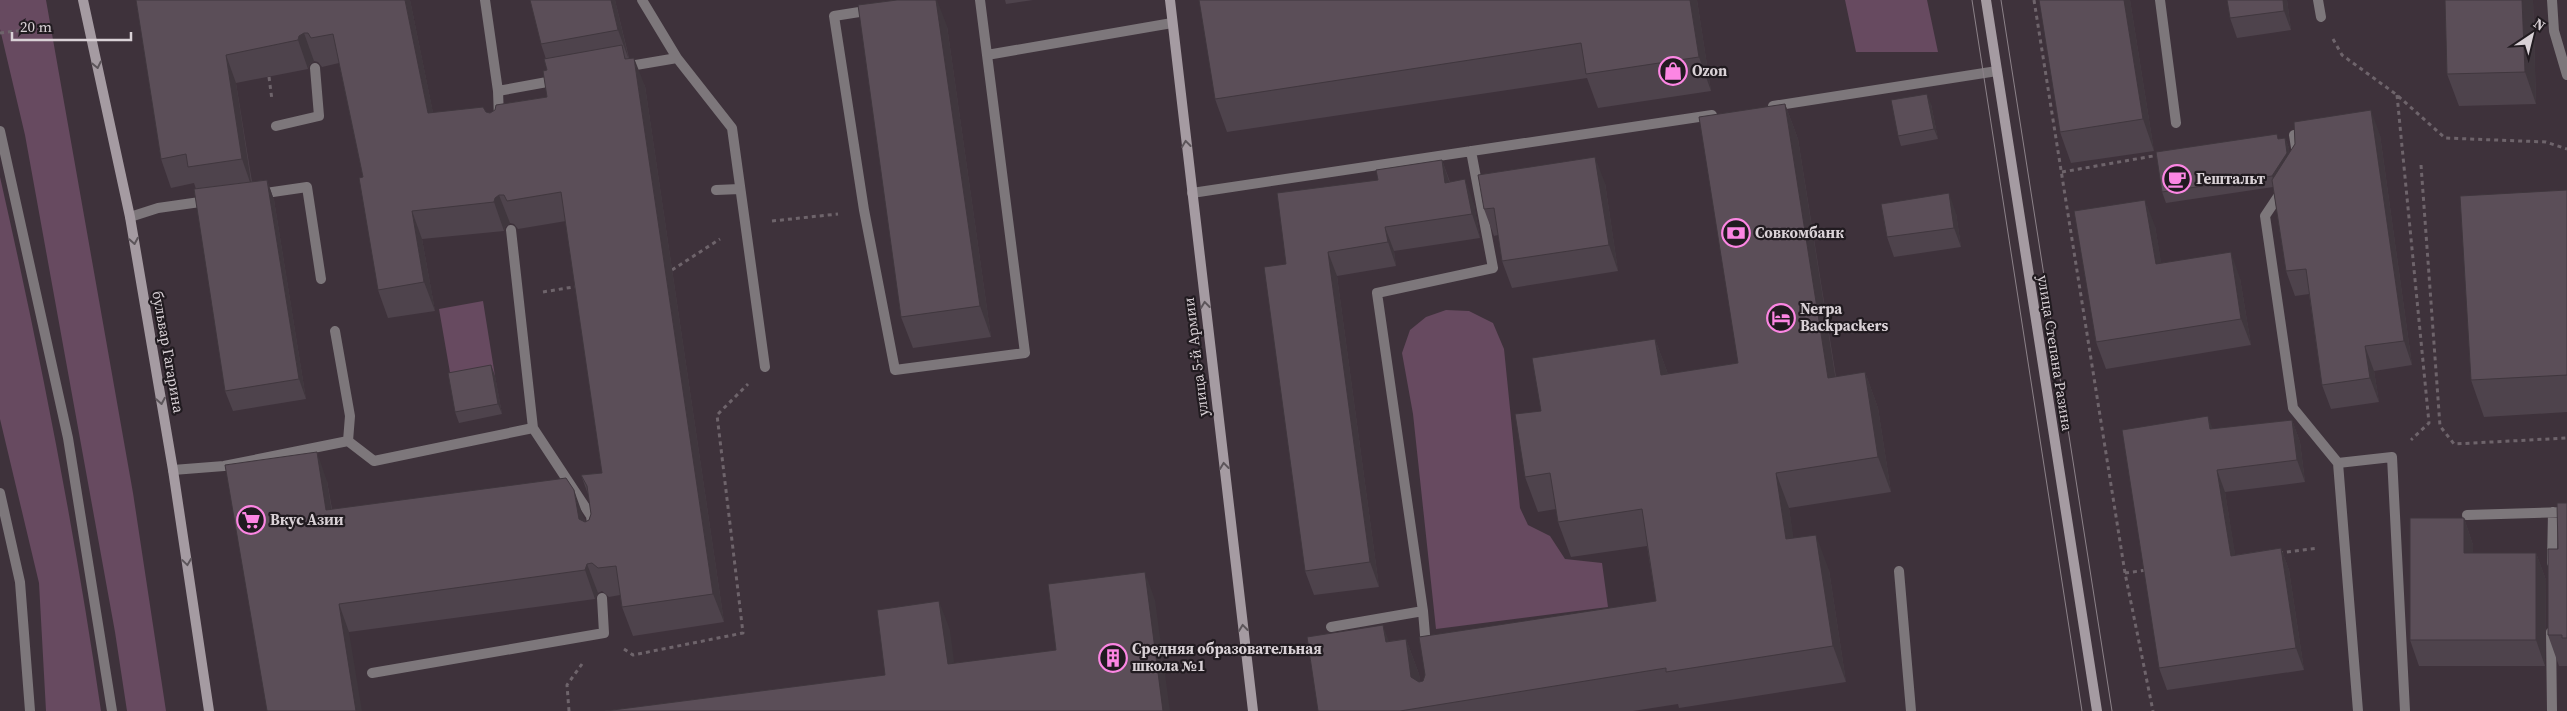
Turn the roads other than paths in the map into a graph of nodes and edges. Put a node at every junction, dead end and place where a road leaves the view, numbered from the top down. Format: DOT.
graph roads {
  1 [pos="83,0"];
  2 [pos="87,0"];
  3 [pos="485,0"];
  4 [pos="642,0"];
  5 [pos="980,0"];
  6 [pos="1170,0"];
  7 [pos="1986,0"];
  8 [pos="2160,0"];
  9 [pos="2318,0"];
  10 [pos="2552,0"];
  11 [pos="881,8"];
  12 [pos="2321,16"];
  13 [pos="1172,23"];
  14 [pos="987,55"];
  15 [pos="677,58"];
  16 [pos="315,68"];
  17 [pos="611,70"];
  18 [pos="1997,71"];
  19 [pos="2567,75"];
  20 [pos="573,77"];
  21 [pos="498,91"];
  22 [pos="1759,108"];
  23 [pos="1720,114"];
  24 [pos="2176,123"];
  25 [pos="276,126"];
  26 [pos="500,126"];
  27 [pos="0,131"];
  28 [pos="2294,135"];
  29 [pos="1471,151"];
  30 [pos="2298,165"];
  31 [pos="2289,180"];
  32 [pos="740,189"];
  33 [pos="716,190"];
  34 [pos="1192,193"];
  35 [pos="247,195"];
  36 [pos="218,200"];
  37 [pos="130,218"];
  38 [pos="511,230"];
  39 [pos="321,279"];
  40 [pos="335,331"];
  41 [pos="765,367"];
  42 [pos="533,428"];
  43 [pos="348,441"];
  44 [pos="2338,463"];
  45 [pos="173,470"];
  46 [pos="0,493"];
  47 [pos="2552,512"];
  48 [pos="2567,512"];
  49 [pos="2467,515"];
  50 [pos="594,544"];
  51 [pos="1899,572"];
  52 [pos="2552,578"];
  53 [pos="602,598"];
  54 [pos="1423,611"];
  55 [pos="2551,626"];
  56 [pos="1331,627"];
  57 [pos="1425,655"];
  58 [pos="372,673"];
  59 [pos="30,711"];
  60 [pos="112,711"];
  61 [pos="209,711"];
  62 [pos="1253,711"];
  63 [pos="1911,711"];
  64 [pos="2097,711"];
  65 [pos="2358,711"];
  66 [pos="2405,711"];
  67 [pos="2552,711"];
  1 -- 2 [label="street"];
  1 -- 37 [label="street, бульвар Гагарина, one-way"];
  3 -- 21 [label="street"];
  4 -- 15 [label="street"];
  5 -- 14 [label="street"];
  6 -- 13 [label="street, улица 5-й Армии"];
  7 -- 18 [label="street, улица Степана Разина"];
  8 -- 24 [label="street"];
  9 -- 12 [label="street"];
  10 -- 19 [label="street"];
  11 -- 14 [label="street"];
  13 -- 14 [label="street"];
  34 -- 13 [label="street, улица 5-й Армии, one-way"];
  15 -- 17 [label="street"];
  15 -- 32 [label="street"];
  16 -- 25 [label="street"];
  18 -- 22 [label="street"];
  18 -- 64 [label="street, улица Степана Разина"];
  20 -- 21 [label="street"];
  21 -- 26 [label="street"];
  23 -- 29 [label="street"];
  27 -- 60 [label="street"];
  28 -- 30 [label="street"];
  29 -- 34 [label="street"];
  29 -- 54 [label="street"];
  31 -- 44 [label="street"];
  32 -- 33 [label="street"];
  32 -- 41 [label="street"];
  62 -- 34 [label="street, улица 5-й Армии, one-way"];
  35 -- 39 [label="street"];
  36 -- 37 [label="street"];
  37 -- 45 [label="street, бульвар Гагарина, one-way"];
  38 -- 42 [label="street"];
  40 -- 43 [label="street"];
  42 -- 43 [label="street"];
  42 -- 50 [label="street"];
  43 -- 45 [label="street"];
  44 -- 65 [label="street"];
  44 -- 66 [label="street"];
  45 -- 61 [label="street, бульвар Гагарина, one-way"];
  46 -- 59 [label="street"];
  47 -- 48 [label="street"];
  47 -- 49 [label="street"];
  47 -- 52 [label="street"];
  51 -- 63 [label="street"];
  53 -- 58 [label="street"];
  54 -- 56 [label="street"];
  54 -- 57 [label="street"];
  55 -- 67 [label="street"];
}
